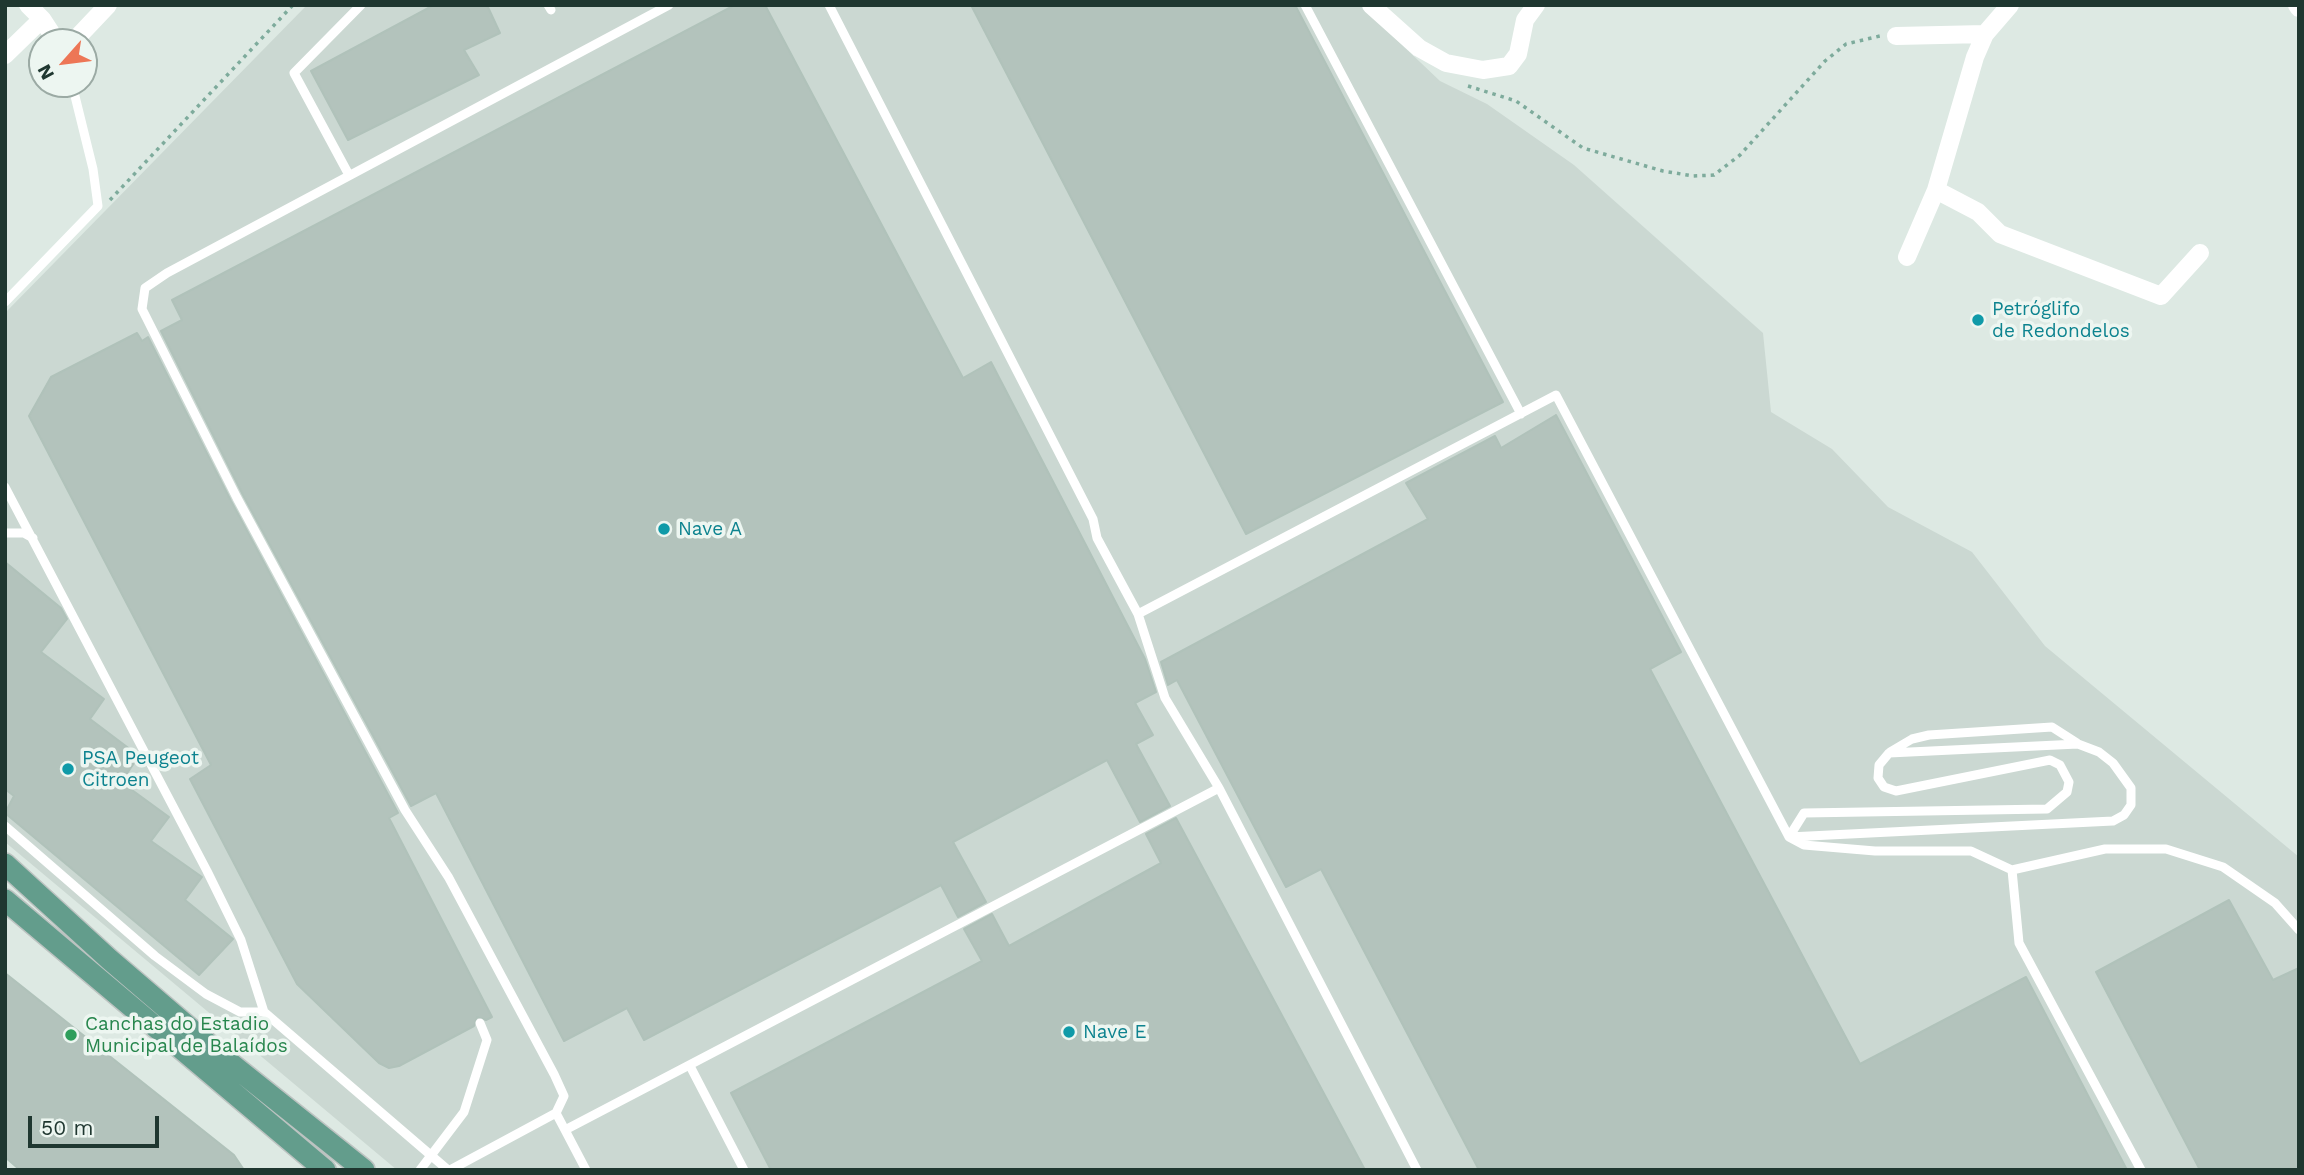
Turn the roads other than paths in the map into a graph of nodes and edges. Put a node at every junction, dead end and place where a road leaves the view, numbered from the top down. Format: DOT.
graph roads {
  1 [pos="28,5"];
  2 [pos="108,5"];
  3 [pos="361,5"];
  4 [pos="669,5"];
  5 [pos="829,5"];
  6 [pos="1305,5"];
  7 [pos="1371,5"];
  8 [pos="1536,5"];
  9 [pos="2010,5"];
  10 [pos="42,19"];
  11 [pos="48,28"];
  12 [pos="86,28"];
  13 [pos="1985,34"];
  14 [pos="1896,36"];
  15 [pos="5,55"];
  16 [pos="75,98"];
  17 [pos="349,175"];
  18 [pos="1936,190"];
  19 [pos="2200,253"];
  20 [pos="1907,257"];
  21 [pos="5,302"];
  22 [pos="1521,414"];
  23 [pos="5,487"];
  24 [pos="5,533"];
  25 [pos="33,538"];
  26 [pos="1138,614"];
  27 [pos="2078,744"];
  28 [pos="1889,753"];
  29 [pos="1219,788"];
  30 [pos="5,826"];
  31 [pos="1789,837"];
  32 [pos="5,864"];
  33 [pos="2012,870"];
  34 [pos="5,900"];
  35 [pos="2299,930"];
  36 [pos="264,1012"];
  37 [pos="480,1023"];
  38 [pos="690,1066"];
  39 [pos="556,1113"];
  40 [pos="565,1130"];
  41 [pos="327,1139"];
  42 [pos="434,1156"];
  43 [pos="316,1167"];
  44 [pos="364,1170"];
  45 [pos="420,1170"];
  46 [pos="449,1170"];
  47 [pos="586,1170"];
  48 [pos="744,1170"];
  49 [pos="1418,1170"];
  50 [pos="2141,1170"];
  1 -- 10 [label="street"];
  2 -- 12 [label="street"];
  3 -- 17 [label="lane"];
  4 -- 17 [label="lane"];
  5 -- 26 [label="lane"];
  6 -- 22 [label="lane"];
  7 -- 8 [label="street"];
  9 -- 13 [label="street"];
  10 -- 11 [label="street"];
  10 -- 15 [label="street"];
  13 -- 14 [label="street"];
  13 -- 18 [label="street"];
  16 -- 21 [label="lane"];
  17 -- 39 [label="lane"];
  18 -- 19 [label="street"];
  18 -- 20 [label="street"];
  22 -- 26 [label="lane"];
  22 -- 31 [label="lane"];
  23 -- 25 [label="lane"];
  24 -- 25 [label="lane"];
  25 -- 36 [label="lane"];
  26 -- 29 [label="lane"];
  27 -- 28 [label="lane"];
  27 -- 28 [label="lane"];
  27 -- 31 [label="lane"];
  28 -- 31 [label="lane"];
  29 -- 38 [label="lane"];
  29 -- 49 [label="lane"];
  30 -- 36 [label="lane"];
  31 -- 33 [label="lane"];
  32 -- 41 [label="main road"];
  33 -- 35 [label="lane"];
  33 -- 50 [label="lane"];
  34 -- 43 [label="main road"];
  36 -- 42 [label="lane"];
  37 -- 42 [label="lane"];
  38 -- 40 [label="lane"];
  38 -- 48 [label="lane"];
  39 -- 40 [label="lane"];
  39 -- 46 [label="lane"];
  40 -- 47 [label="lane"];
  41 -- 43 [label="street"];
  41 -- 44 [label="main road"];
  42 -- 45 [label="lane"];
  42 -- 46 [label="lane"];
}
